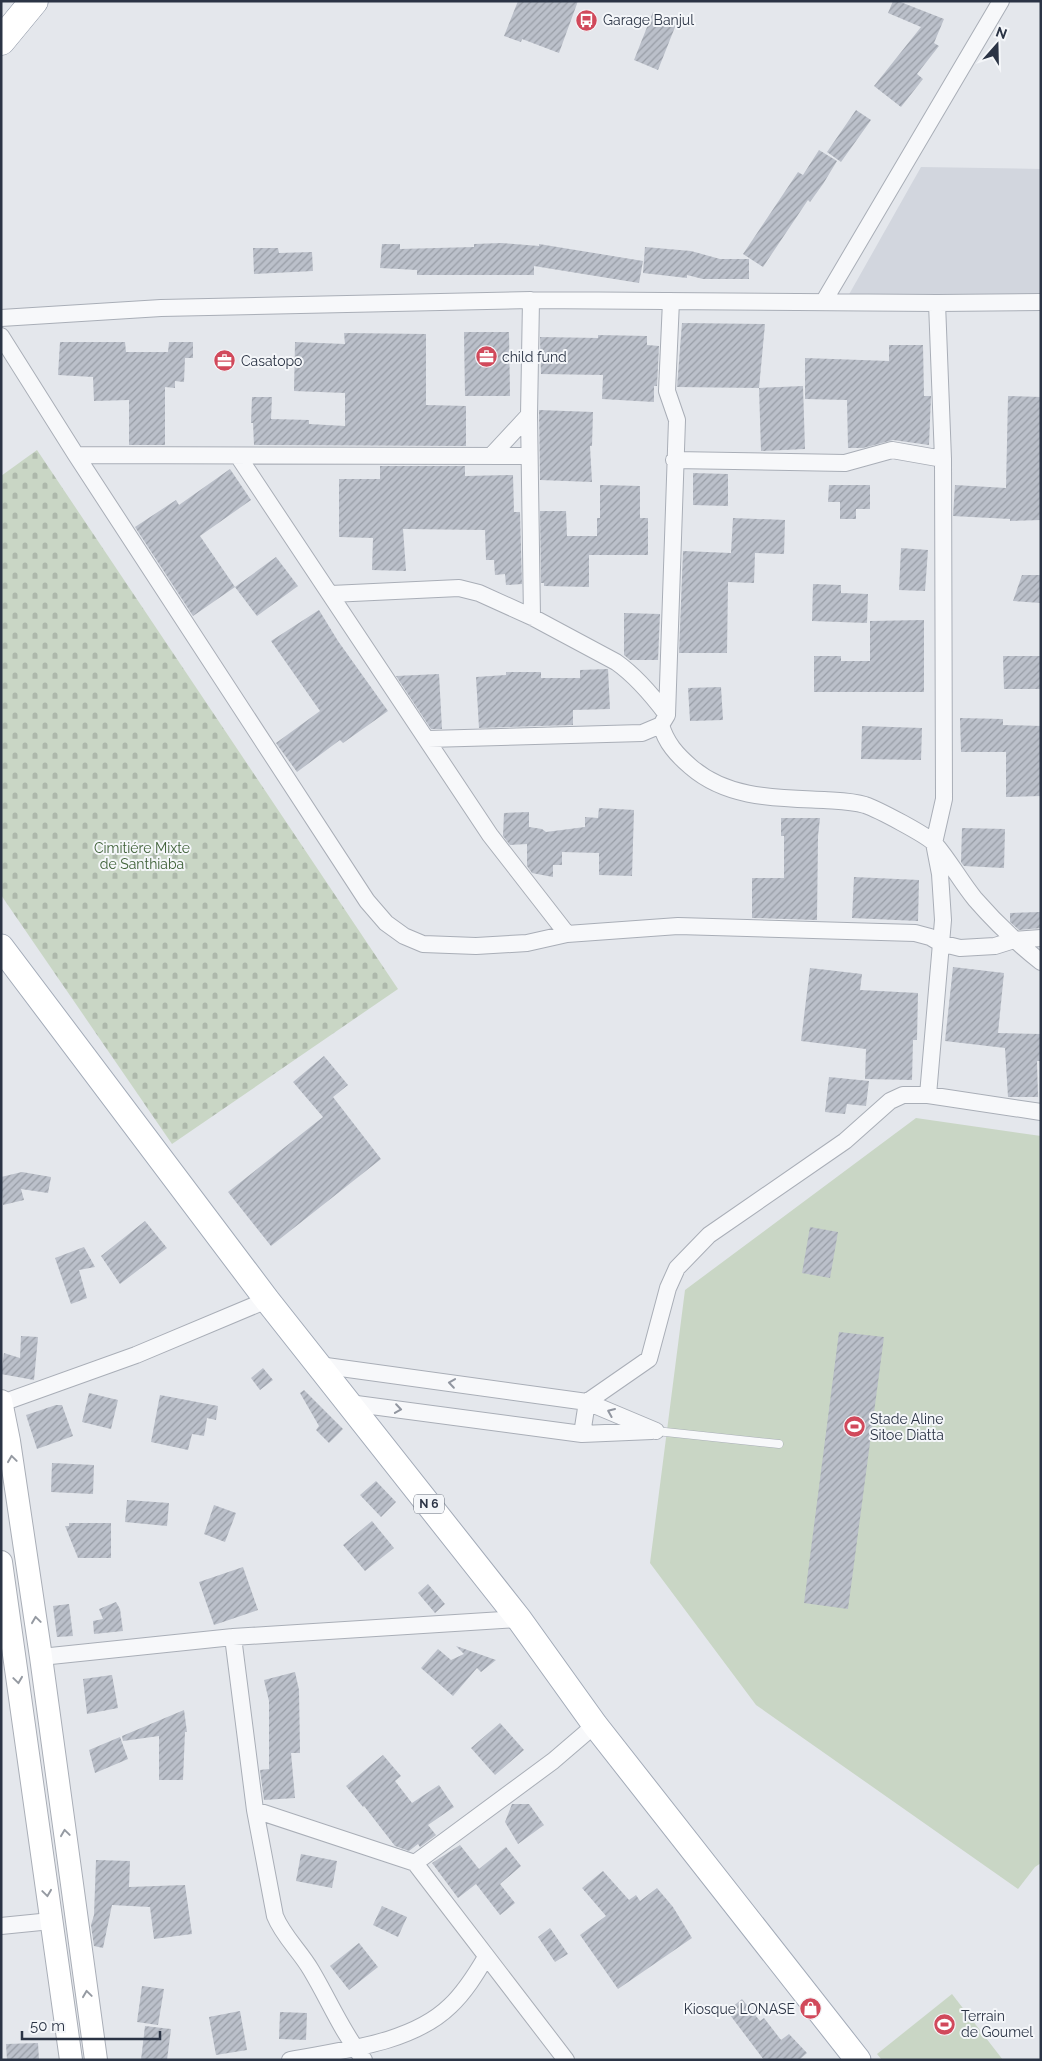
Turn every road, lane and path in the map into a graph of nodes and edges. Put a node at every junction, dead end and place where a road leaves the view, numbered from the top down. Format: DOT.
graph roads {
  1 [pos="34,1"];
  2 [pos="1001,1"];
  3 [pos="1,41"];
  4 [pos="531,300"];
  5 [pos="824,301"];
  6 [pos="670,302"];
  7 [pos="1041,302"];
  8 [pos="936,303"];
  9 [pos="1,318"];
  10 [pos="1,336"];
  11 [pos="529,415"];
  12 [pos="76,455"];
  13 [pos="238,456"];
  14 [pos="491,456"];
  15 [pos="529,456"];
  16 [pos="674,460"];
  17 [pos="943,460"];
  18 [pos="331,594"];
  19 [pos="532,617"];
  20 [pos="664,720"];
  21 [pos="428,739"];
  22 [pos="934,843"];
  23 [pos="567,934"];
  24 [pos="1041,938"];
  25 [pos="1014,940"];
  26 [pos="940,943"];
  27 [pos="1,947"];
  28 [pos="1041,962"];
  29 [pos="928,1095"];
  30 [pos="1041,1112"];
  31 [pos="267,1300"];
  32 [pos="320,1366"];
  33 [pos="2,1402"];
  34 [pos="349,1402"];
  35 [pos="587,1402"];
  36 [pos="656,1431"];
  37 [pos="582,1434"];
  38 [pos="779,1444"];
  39 [pos="1,1562"];
  40 [pos="519,1619"];
  41 [pos="233,1637"];
  42 [pos="7,1645"];
  43 [pos="41,1656"];
  44 [pos="595,1725"];
  45 [pos="255,1810"];
  46 [pos="414,1863"];
  47 [pos="51,1921"];
  48 [pos="1,1926"];
  49 [pos="486,1957"];
  50 [pos="359,2054"];
  51 [pos="71,2060"];
  52 [pos="96,2060"];
  53 [pos="290,2060"];
  54 [pos="566,2060"];
  55 [pos="858,2060"];
  1 -- 3 [label="highway"];
  2 -- 5 [label="street"];
  4 -- 6 [label="street"];
  4 -- 9 [label="street"];
  4 -- 11 [label="street"];
  5 -- 6 [label="street"];
  5 -- 8 [label="street"];
  6 -- 16 [label="street"];
  7 -- 8 [label="street"];
  8 -- 17 [label="street"];
  10 -- 12 [label="street"];
  11 -- 14 [label="street"];
  11 -- 15 [label="street"];
  12 -- 13 [label="street"];
  12 -- 23 [label="street"];
  13 -- 14 [label="street"];
  13 -- 18 [label="street"];
  14 -- 15 [label="street"];
  15 -- 19 [label="street"];
  16 -- 17 [label="street"];
  16 -- 20 [label="street"];
  17 -- 22 [label="street"];
  18 -- 19 [label="street"];
  18 -- 21 [label="street"];
  19 -- 20 [label="street"];
  20 -- 21 [label="street"];
  20 -- 22 [label="street"];
  21 -- 23 [label="street"];
  22 -- 25 [label="street"];
  22 -- 26 [label="street"];
  23 -- 26 [label="street"];
  24 -- 25 [label="street"];
  25 -- 26 [label="street"];
  25 -- 28 [label="street"];
  26 -- 29 [label="street"];
  27 -- 31 [label="main road, N 6"];
  29 -- 30 [label="street"];
  29 -- 35 [label="street"];
  31 -- 32 [label="main road, N 6"];
  31 -- 33 [label="street"];
  32 -- 34 [label="main road, N 6"];
  35 -- 32 [label="street, one-way"];
  43 -- 33 [label="street, one-way"];
  34 -- 37 [label="street, one-way"];
  34 -- 40 [label="main road, N 6"];
  36 -- 35 [label="street, one-way"];
  35 -- 37 [label="street"];
  36 -- 37 [label="street"];
  36 -- 38 [label="lane"];
  39 -- 42 [label="street"];
  40 -- 41 [label="street"];
  40 -- 44 [label="main road, N 6"];
  41 -- 43 [label="street"];
  41 -- 45 [label="street"];
  42 -- 47 [label="street, one-way"];
  52 -- 43 [label="street, one-way"];
  44 -- 46 [label="street"];
  44 -- 55 [label="main road, N 6"];
  45 -- 46 [label="street"];
  45 -- 50 [label="street"];
  46 -- 49 [label="street"];
  47 -- 48 [label="street"];
  47 -- 51 [label="street"];
  49 -- 50 [label="street"];
  49 -- 54 [label="street"];
  50 -- 53 [label="street"];
}
